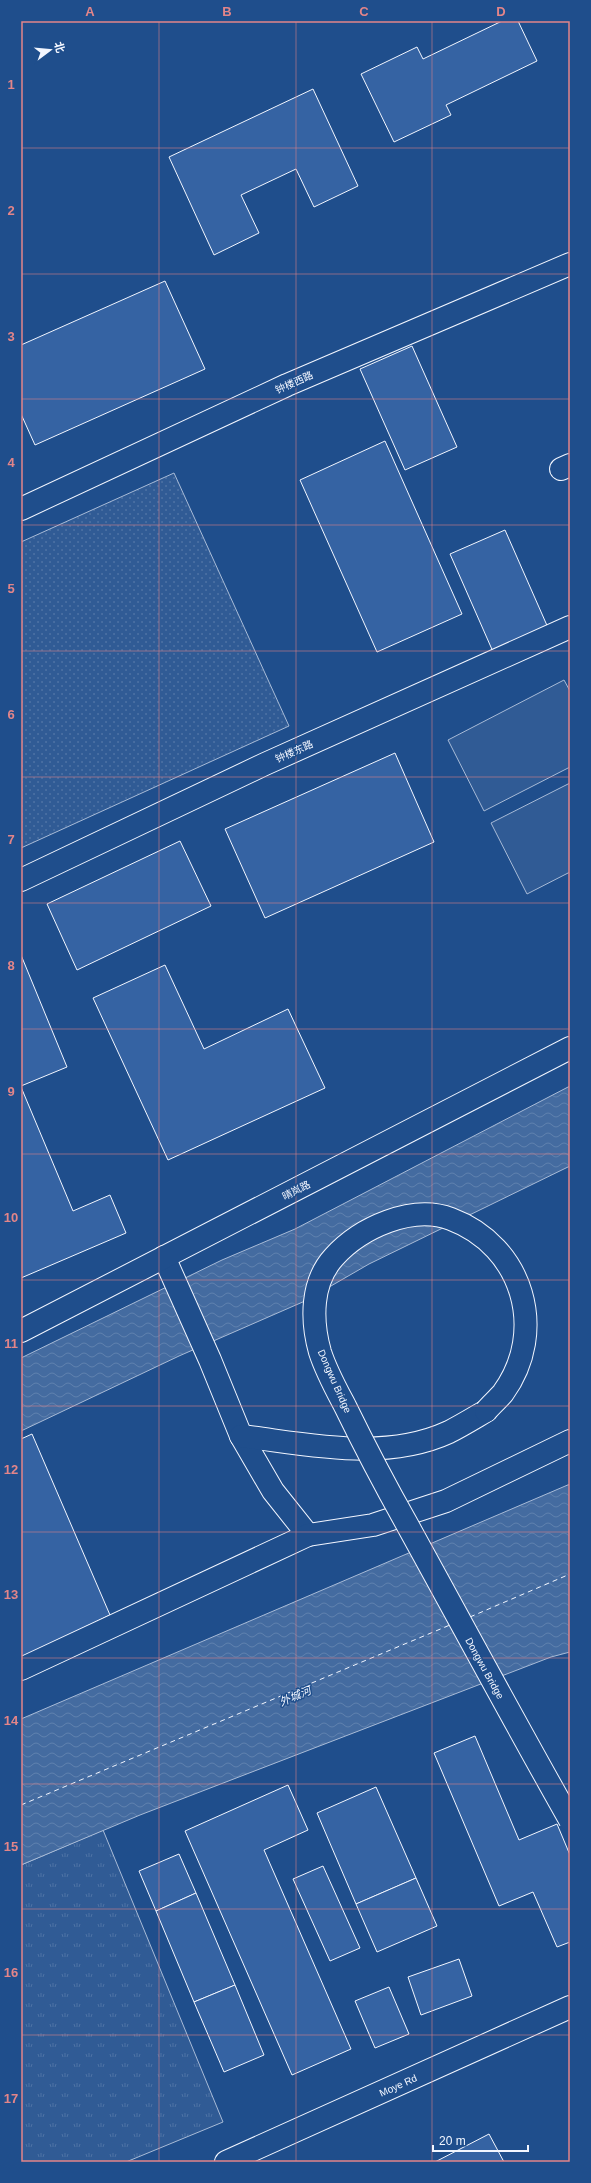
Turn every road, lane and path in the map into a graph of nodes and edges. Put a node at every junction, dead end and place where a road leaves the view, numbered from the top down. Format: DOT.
graph roads {
  1 [pos="570,264"];
  2 [pos="21,509"];
  3 [pos="570,627"];
  4 [pos="21,880"];
  5 [pos="570,1048"];
  6 [pos="169,1267"];
  7 [pos="21,1331"];
  8 [pos="241,1436"];
  9 [pos="570,1441"];
  10 [pos="308,1535"];
  11 [pos="21,1669"];
  12 [pos="570,1820"];
  13 [pos="570,2007"];
  14 [pos="226,2162"];
  1 -- 2 [label="main road, 钟楼西路"];
  3 -- 4 [label="main road, 钟楼东路"];
  5 -- 6 [label="main road, 晴岚路"];
  6 -- 7 [label="main road, 晴岚路"];
  6 -- 8 [label="main road"];
  8 -- 10 [label="main road"];
  8 -- 12 [label="main road, Dongwu Bridge, bridge"];
  9 -- 10 [label="main road"];
  10 -- 11 [label="main road"];
  13 -- 14 [label="main road, Moye Rd"];
}
